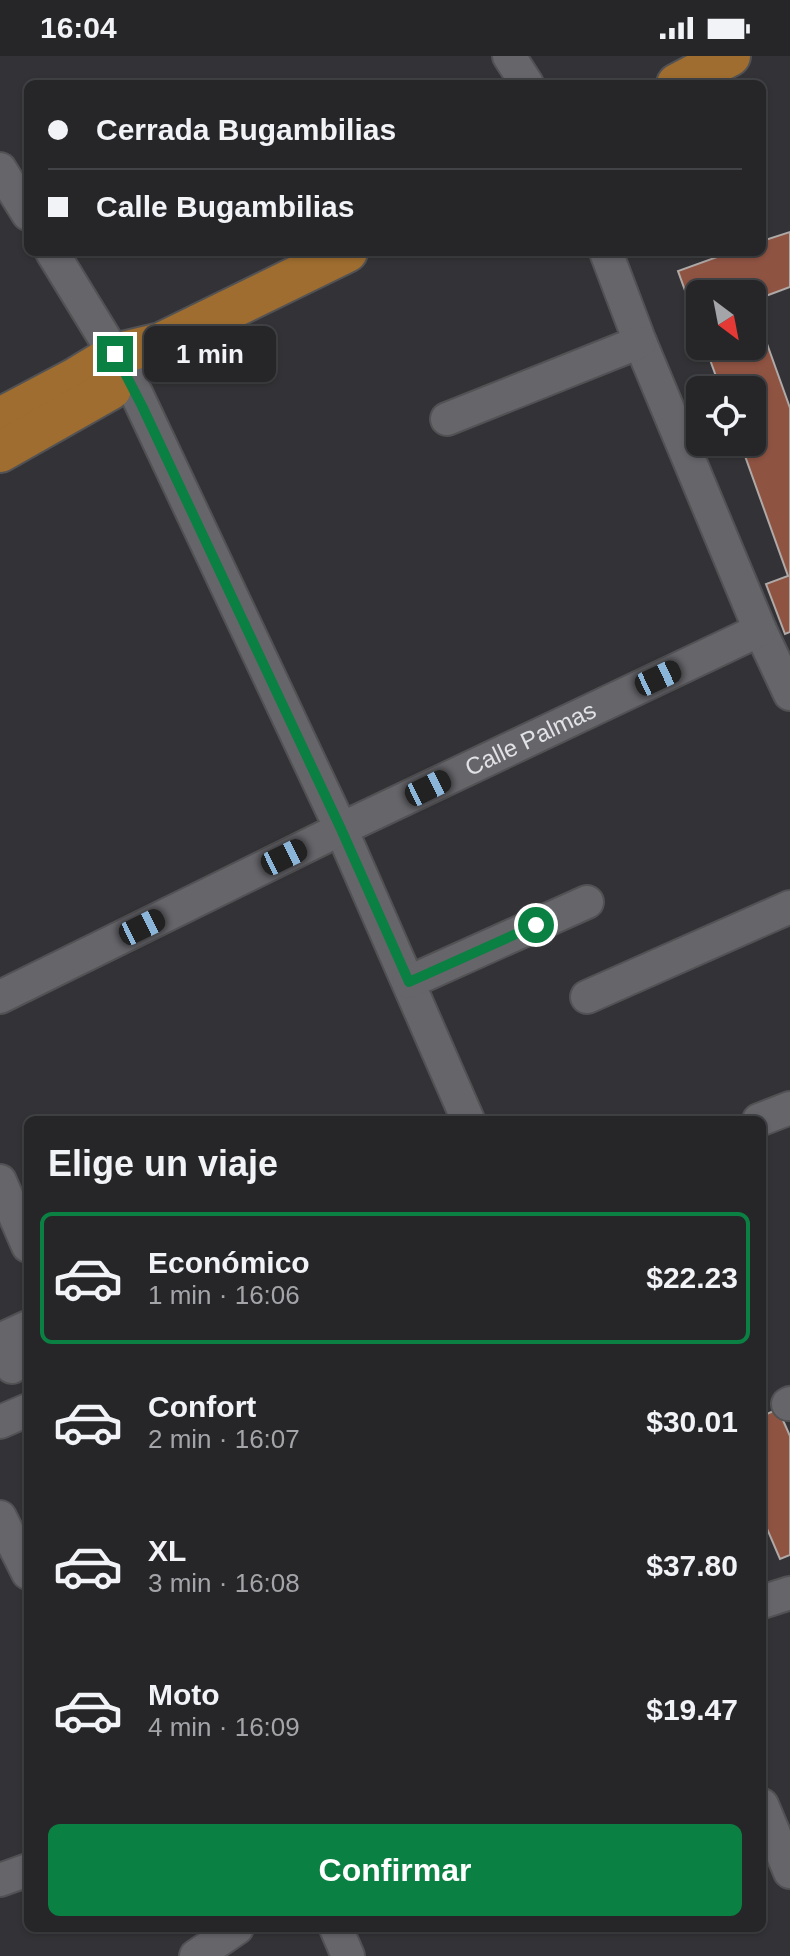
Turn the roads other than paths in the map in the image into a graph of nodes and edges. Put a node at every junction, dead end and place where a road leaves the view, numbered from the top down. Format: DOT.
graph roads {
  1 [pos="509,56"];
  2 [pos="730,56"];
  3 [pos="524,80"];
  4 [pos="685,80"];
  5 [pos="0,169"];
  6 [pos="24,208"];
  7 [pos="54,256"];
  8 [pos="339,256"];
  9 [pos="608,256"];
  10 [pos="640,342"];
  11 [pos="122,366"];
  12 [pos="0,418"];
  13 [pos="447,419"];
  14 [pos="0,452"];
  15 [pos="760,630"];
  16 [pos="790,694"];
  17 [pos="341,829"];
  18 [pos="587,902"];
  19 [pos="790,907"];
  20 [pos="409,982"];
  21 [pos="0,997"];
  22 [pos="587,997"];
  23 [pos="790,1108"];
  24 [pos="466,1116"];
  25 [pos="766,1117"];
  26 [pos="0,1181"];
  27 [pos="24,1237"];
  28 [pos="24,1329"];
  29 [pos="12,1367"];
  30 [pos="24,1412"];
  31 [pos="0,1422"];
  32 [pos="0,1517"];
  33 [pos="24,1565"];
  34 [pos="790,1593"];
  35 [pos="766,1601"];
  36 [pos="766,1811"];
  37 [pos="783,1834"];
  38 [pos="24,1871"];
  39 [pos="790,1872"];
  40 [pos="0,1880"];
  41 [pos="231,1932"];
  42 [pos="338,1932"];
  43 [pos="196,1956"];
  44 [pos="348,1956"];
  1 -- 3 [label="street"];
  2 -- 4 [label="main road"];
  5 -- 6 [label="street"];
  7 -- 11 [label="street"];
  8 -- 11 [label="main road"];
  9 -- 10 [label="street"];
  10 -- 13 [label="street"];
  10 -- 15 [label="street"];
  11 -- 12 [label="main road"];
  11 -- 14 [label="main road"];
  11 -- 17 [label="street"];
  15 -- 16 [label="street"];
  15 -- 17 [label="street, Calle Palmas"];
  17 -- 20 [label="street"];
  17 -- 21 [label="street, Calle Palmas"];
  18 -- 20 [label="street"];
  19 -- 22 [label="street"];
  20 -- 24 [label="street"];
  23 -- 25 [label="street"];
  26 -- 27 [label="street"];
  28 -- 29 [label="street"];
  30 -- 31 [label="street"];
  32 -- 33 [label="street"];
  34 -- 35 [label="street"];
  36 -- 37 [label="street"];
  37 -- 39 [label="street"];
  38 -- 40 [label="street"];
  41 -- 43 [label="street"];
  42 -- 44 [label="street"];
}
